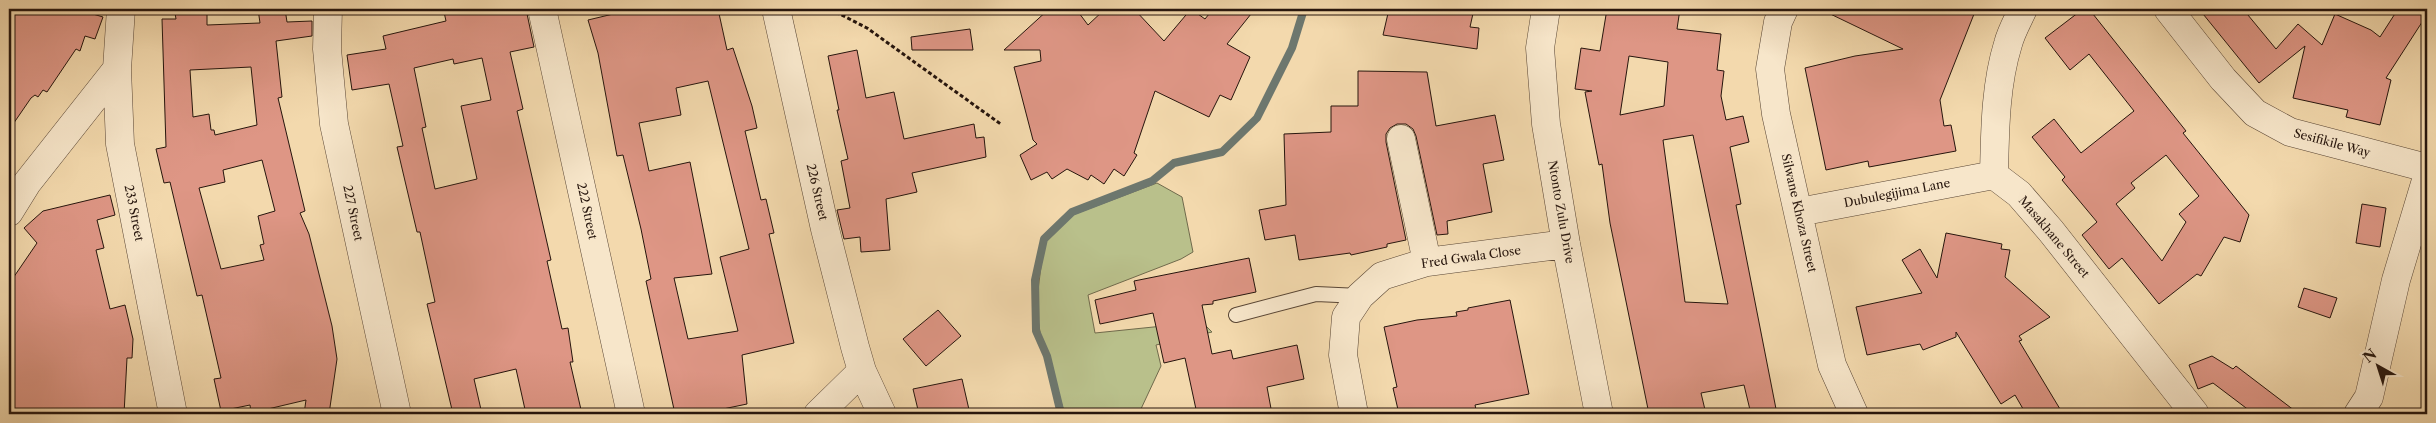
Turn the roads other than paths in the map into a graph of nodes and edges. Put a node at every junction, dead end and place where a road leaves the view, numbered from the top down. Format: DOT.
graph roads {
  1 [pos="122,9"];
  2 [pos="328,9"];
  3 [pos="542,9"];
  4 [pos="1546,9"];
  5 [pos="1784,9"];
  6 [pos="2023,9"];
  7 [pos="2168,9"];
  8 [pos="781,10"];
  9 [pos="117,69"];
  10 [pos="1401,139"];
  11 [pos="2427,168"];
  12 [pos="1994,175"];
  13 [pos="2427,177"];
  14 [pos="9,212"];
  15 [pos="1799,212"];
  16 [pos="1566,244"];
  17 [pos="1427,262"];
  18 [pos="1360,296"];
  19 [pos="1236,315"];
  20 [pos="862,372"];
  21 [pos="173,414"];
  22 [pos="397,414"];
  23 [pos="631,414"];
  24 [pos="818,414"];
  25 [pos="882,414"];
  26 [pos="1354,414"];
  27 [pos="1599,414"];
  28 [pos="1854,414"];
  29 [pos="2195,414"];
  30 [pos="2358,414"];
  1 -- 9 [label="street, 233 Street"];
  2 -- 22 [label="street, 227 Street"];
  3 -- 23 [label="street, 222 Street"];
  4 -- 16 [label="street, Ntonto Zulu Drive"];
  5 -- 15 [label="street, Silwane Khoza Street"];
  6 -- 12 [label="street"];
  7 -- 11 [label="street, Sesifikile Way"];
  8 -- 20 [label="street, 226 Street"];
  9 -- 14 [label="street"];
  9 -- 21 [label="street, 233 Street"];
  10 -- 17 [label="street"];
  12 -- 15 [label="street, Dubulegijima Lane"];
  12 -- 29 [label="street, Masakhane Street"];
  13 -- 30 [label="street"];
  15 -- 28 [label="street, Silwane Khoza Street"];
  16 -- 17 [label="street, Fred Gwala Close"];
  16 -- 27 [label="street, Ntonto Zulu Drive"];
  17 -- 18 [label="street, Fred Gwala Close"];
  18 -- 19 [label="lane"];
  18 -- 26 [label="street, Fred Gwala Close"];
  20 -- 24 [label="street"];
  20 -- 25 [label="street, 226 Street"];
}
